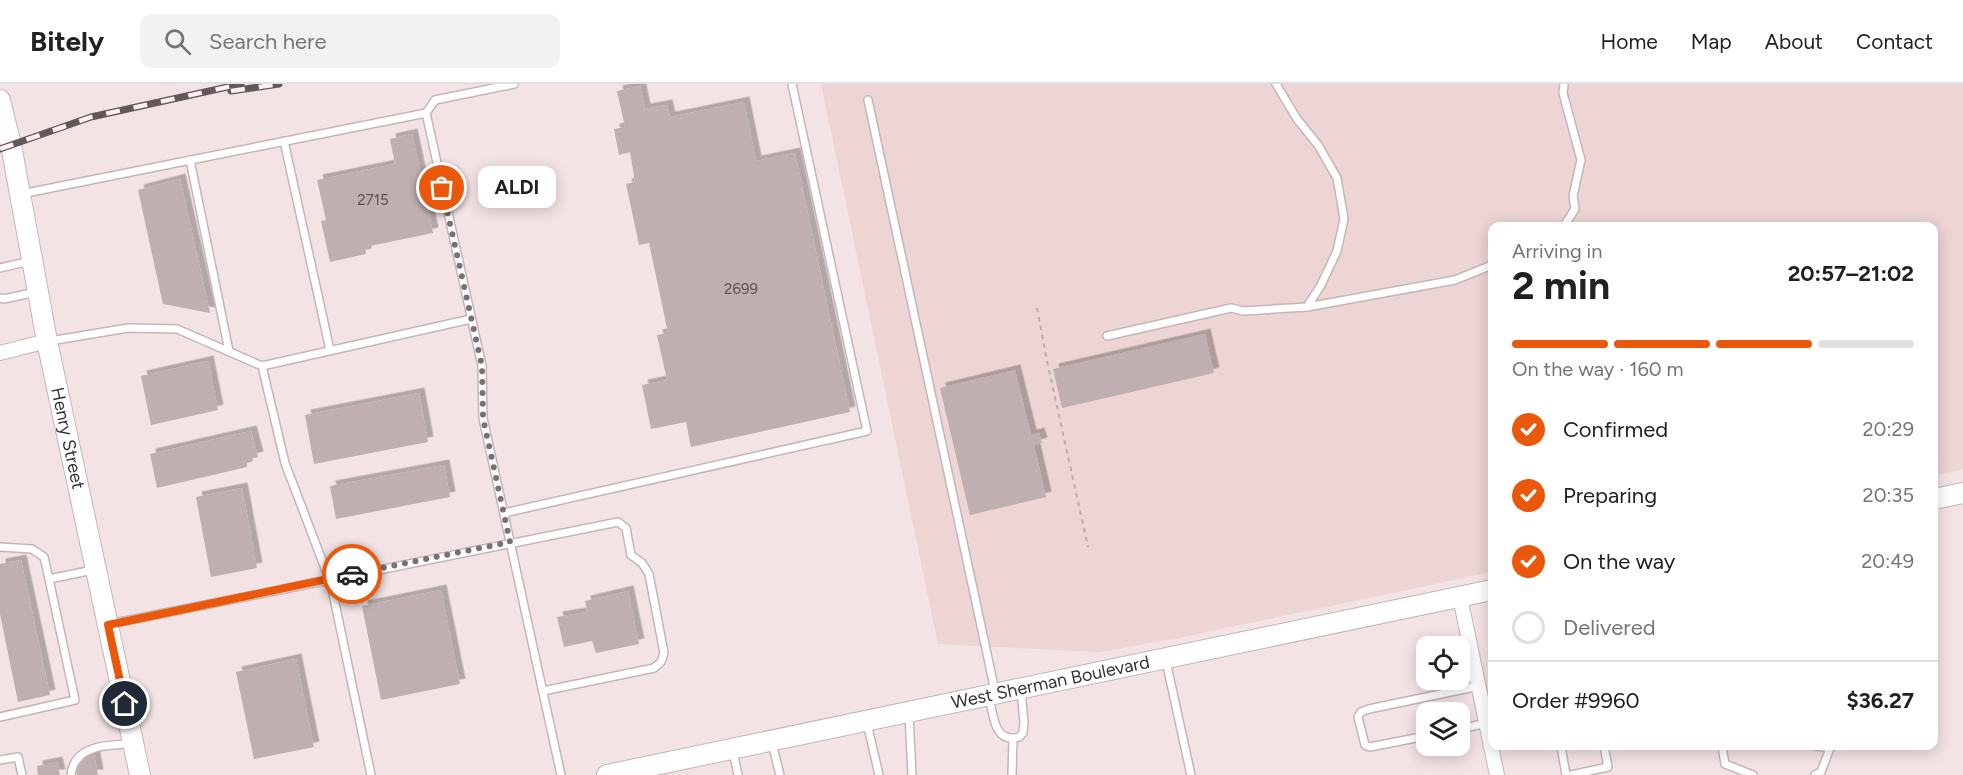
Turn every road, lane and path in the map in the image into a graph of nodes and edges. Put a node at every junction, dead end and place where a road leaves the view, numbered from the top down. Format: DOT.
graph roads {
  1 [pos="514,84"];
  2 [pos="792,84"];
  3 [pos="1276,84"];
  4 [pos="1563,84"];
  5 [pos="0,100"];
  6 [pos="868,100"];
  7 [pos="426,113"];
  8 [pos="284,141"];
  9 [pos="190,160"];
  10 [pos="20,194"];
  11 [pos="1567,222"];
  12 [pos="32,261"];
  13 [pos="1488,267"];
  14 [pos="0,268"];
  15 [pos="38,291"];
  16 [pos="0,298"];
  17 [pos="1307,307"];
  18 [pos="1037,308"];
  19 [pos="471,319"];
  20 [pos="1107,336"];
  21 [pos="47,341"];
  22 [pos="229,351"];
  23 [pos="330,351"];
  24 [pos="0,352"];
  25 [pos="261,366"];
  26 [pos="1963,493"];
  27 [pos="1938,498"];
  28 [pos="504,513"];
  29 [pos="510,542"];
  30 [pos="0,547"];
  31 [pos="1088,547"];
  32 [pos="96,569"];
  33 [pos="49,579"];
  34 [pos="329,579"];
  35 [pos="1488,591"];
  36 [pos="1460,597"];
  37 [pos="108,625"];
  38 [pos="1165,658"];
  39 [pos="1479,686"];
  40 [pos="1020,689"];
  41 [pos="543,691"];
  42 [pos="992,694"];
  43 [pos="909,712"];
  44 [pos="1488,714"];
  45 [pos="0,717"];
  46 [pos="866,721"];
  47 [pos="1470,724"];
  48 [pos="1013,738"];
  49 [pos="1416,738"];
  50 [pos="772,741"];
  51 [pos="133,744"];
  52 [pos="733,749"];
  53 [pos="1493,750"];
  54 [pos="1562,750"];
  55 [pos="1605,750"];
  56 [pos="1723,750"];
  57 [pos="1831,750"];
  58 [pos="0,760"];
  59 [pos="22,775"];
  60 [pos="71,775"];
  61 [pos="140,775"];
  62 [pos="371,775"];
  63 [pos="561,775"];
  64 [pos="607,775"];
  65 [pos="738,775"];
  66 [pos="780,775"];
  67 [pos="879,775"];
  68 [pos="912,775"];
  69 [pos="1012,775"];
  70 [pos="1191,775"];
  71 [pos="1497,775"];
  72 [pos="1566,775"];
  73 [pos="1571,775"];
  74 [pos="1753,775"];
  75 [pos="1815,775"];
  1 -- 7 [label="lane"];
  2 -- 28 [label="lane"];
  3 -- 17 [label="lane"];
  4 -- 11 [label="lane"];
  5 -- 10 [label="main road, Henry Street"];
  6 -- 42 [label="lane"];
  7 -- 8 [label="lane"];
  7 -- 19 [label="lane"];
  8 -- 9 [label="lane"];
  8 -- 23 [label="lane"];
  9 -- 10 [label="lane"];
  9 -- 22 [label="lane"];
  10 -- 12 [label="main road, Henry Street"];
  12 -- 14 [label="lane"];
  12 -- 15 [label="main road, Henry Street"];
  13 -- 17 [label="lane"];
  15 -- 16 [label="lane"];
  15 -- 21 [label="main road, Henry Street"];
  17 -- 20 [label="lane"];
  18 -- 31 [label="path"];
  19 -- 23 [label="lane"];
  19 -- 28 [label="lane"];
  21 -- 22 [label="lane"];
  21 -- 24 [label="street"];
  21 -- 32 [label="main road, Henry Street"];
  22 -- 25 [label="lane"];
  23 -- 25 [label="lane"];
  25 -- 34 [label="lane"];
  26 -- 27 [label="main road"];
  28 -- 29 [label="lane"];
  29 -- 34 [label="lane"];
  29 -- 41 [label="lane"];
  29 -- 41 [label="lane"];
  30 -- 33 [label="lane"];
  32 -- 33 [label="lane"];
  32 -- 37 [label="main road, Henry Street"];
  33 -- 45 [label="lane"];
  34 -- 37 [label="lane"];
  34 -- 62 [label="lane"];
  35 -- 36 [label="main road, West Sherman Boulevard"];
  36 -- 38 [label="main road, West Sherman Boulevard"];
  36 -- 39 [label="street"];
  37 -- 51 [label="main road, Henry Street"];
  38 -- 40 [label="main road, West Sherman Boulevard"];
  38 -- 70 [label="lane"];
  39 -- 44 [label="street"];
  39 -- 49 [label="lane"];
  40 -- 42 [label="main road, West Sherman Boulevard"];
  40 -- 48 [label="lane"];
  41 -- 63 [label="lane"];
  42 -- 43 [label="main road, West Sherman Boulevard"];
  42 -- 48 [label="lane"];
  43 -- 46 [label="main road, West Sherman Boulevard"];
  43 -- 68 [label="lane"];
  44 -- 47 [label="lane"];
  46 -- 50 [label="main road, West Sherman Boulevard"];
  46 -- 67 [label="lane"];
  48 -- 69 [label="lane"];
  50 -- 52 [label="main road, West Sherman Boulevard"];
  50 -- 66 [label="lane"];
  51 -- 60 [label="lane"];
  51 -- 61 [label="main road, Henry Street"];
  52 -- 64 [label="main road, West Sherman Boulevard"];
  52 -- 65 [label="lane"];
  53 -- 71 [label="street"];
  54 -- 72 [label="lane"];
  55 -- 73 [label="lane"];
  56 -- 74 [label="lane"];
  57 -- 75 [label="lane"];
  58 -- 59 [label="lane"];
}
